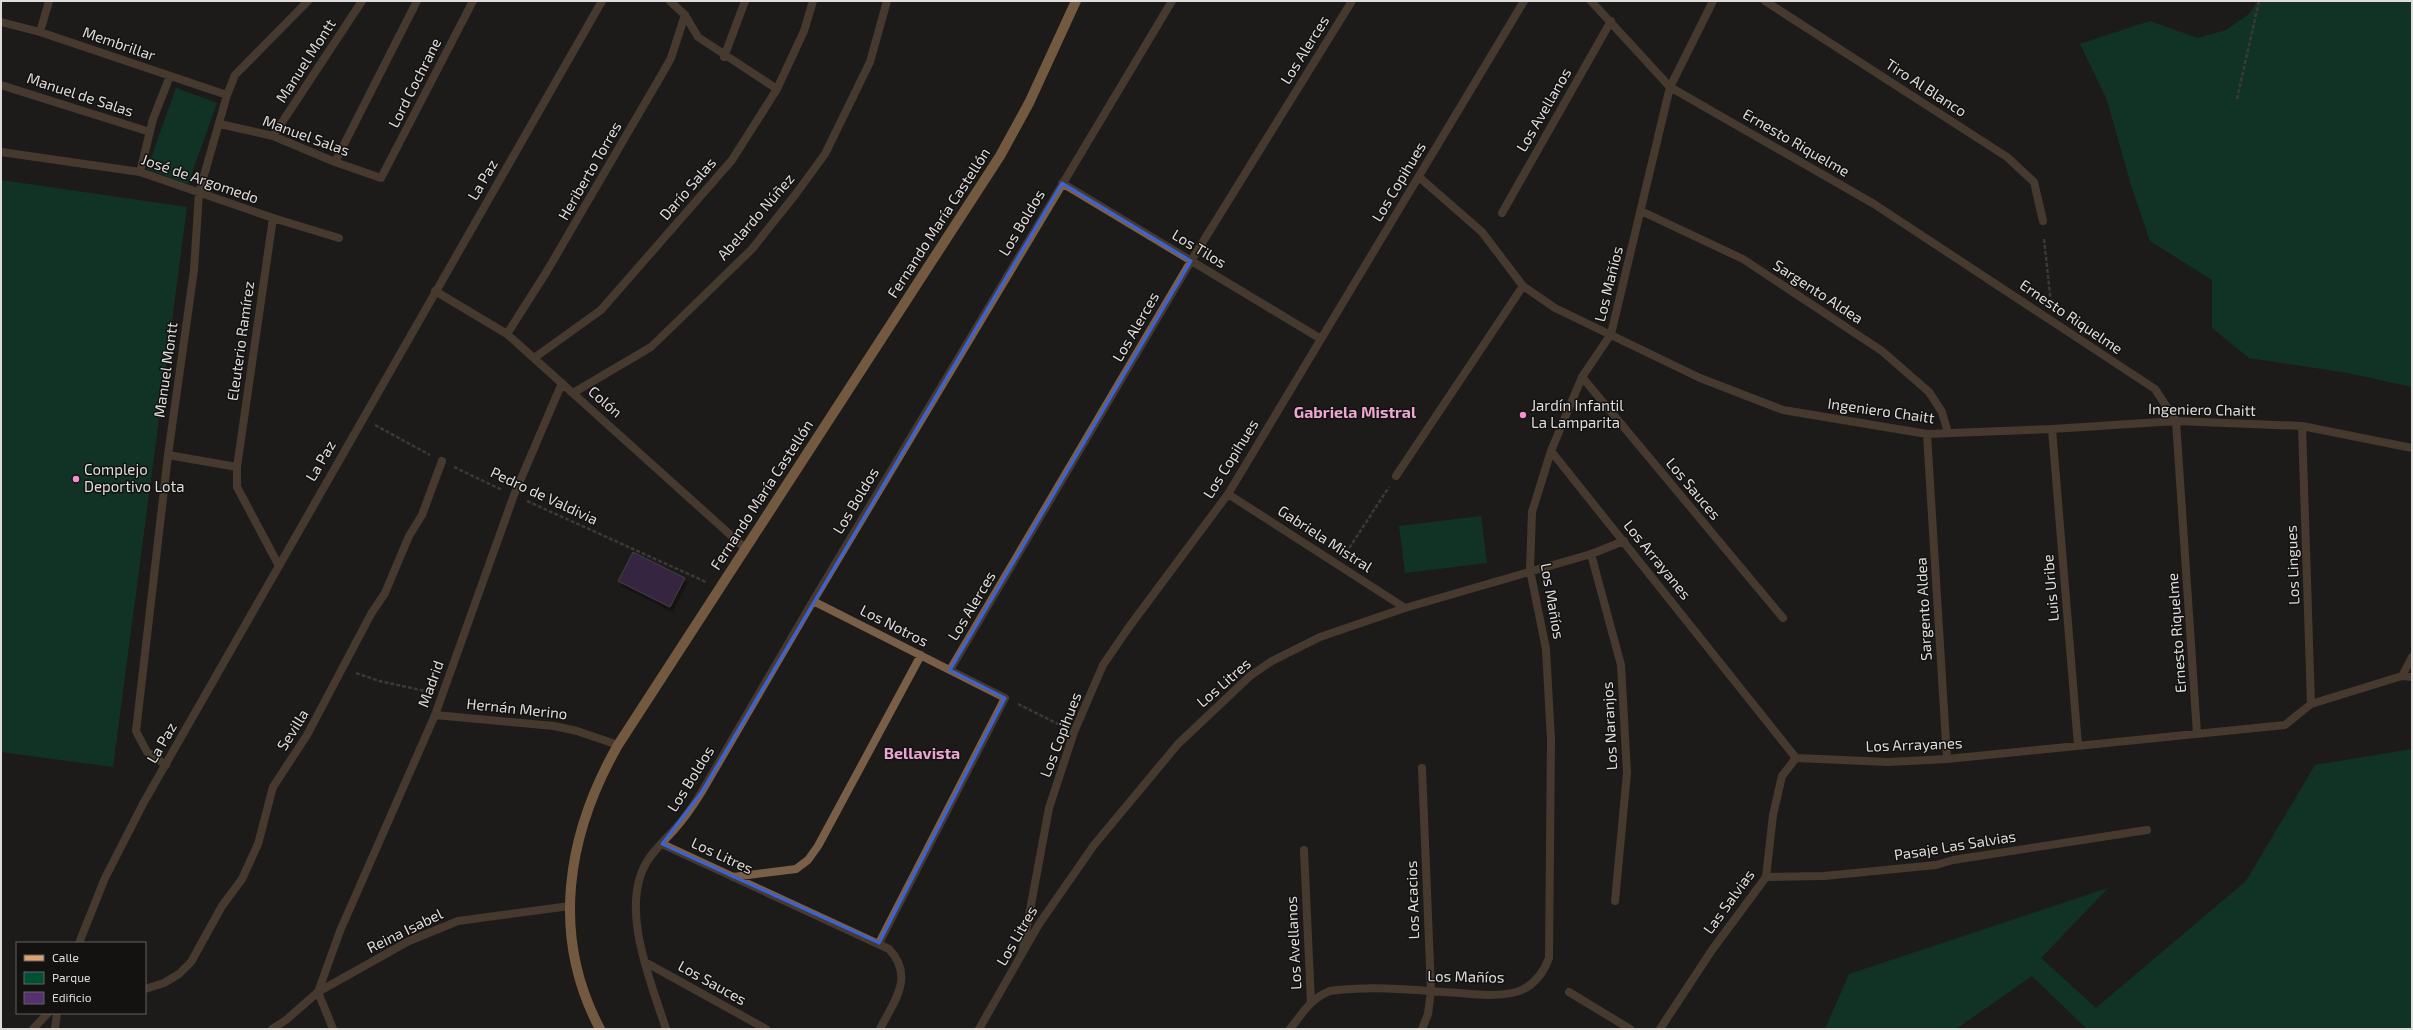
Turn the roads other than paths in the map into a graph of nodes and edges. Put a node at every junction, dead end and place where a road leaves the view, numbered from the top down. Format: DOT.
graph roads {
  1 [pos="49,1"];
  2 [pos="308,1"];
  3 [pos="362,1"];
  4 [pos="416,1"];
  5 [pos="473,1"];
  6 [pos="602,1"];
  7 [pos="670,1"];
  8 [pos="745,1"];
  9 [pos="813,1"];
  10 [pos="887,1"];
  11 [pos="1076,1"];
  12 [pos="1172,1"];
  13 [pos="1352,1"];
  14 [pos="1524,1"];
  15 [pos="1591,1"];
  16 [pos="1713,1"];
  17 [pos="1765,1"];
  18 [pos="685,15"];
  19 [pos="1611,21"];
  20 [pos="1,22"];
  21 [pos="40,32"];
  22 [pos="724,56"];
  23 [pos="170,76"];
  24 [pos="1,85"];
  25 [pos="1670,87"];
  26 [pos="777,89"];
  27 [pos="227,95"];
  28 [pos="220,124"];
  29 [pos="150,132"];
  30 [pos="274,136"];
  31 [pos="1,152"];
  32 [pos="335,162"];
  33 [pos="140,172"];
  34 [pos="1419,177"];
  35 [pos="381,178"];
  36 [pos="1062,183"];
  37 [pos="199,193"];
  38 [pos="1641,211"];
  39 [pos="1502,213"];
  40 [pos="273,218"];
  41 [pos="2043,221"];
  42 [pos="340,238"];
  43 [pos="1191,261"];
  44 [pos="1523,286"];
  45 [pos="435,291"];
  46 [pos="507,334"];
  47 [pos="1611,334"];
  48 [pos="1321,339"];
  49 [pos="534,358"];
  50 [pos="1582,377"];
  51 [pos="562,383"];
  52 [pos="573,393"];
  53 [pos="2176,421"];
  54 [pos="2302,426"];
  55 [pos="2052,429"];
  56 [pos="1948,433"];
  57 [pos="1927,434"];
  58 [pos="2412,448"];
  59 [pos="1551,451"];
  60 [pos="168,455"];
  61 [pos="442,461"];
  62 [pos="237,467"];
  63 [pos="1396,476"];
  64 [pos="1228,494"];
  65 [pos="1624,541"];
  66 [pos="745,548"];
  67 [pos="1591,554"];
  68 [pos="278,564"];
  69 [pos="1530,570"];
  70 [pos="813,601"];
  71 [pos="1405,608"];
  72 [pos="1783,618"];
  73 [pos="921,656"];
  74 [pos="2412,657"];
  75 [pos="950,670"];
  76 [pos="2402,676"];
  77 [pos="2412,677"];
  78 [pos="2311,704"];
  79 [pos="435,715"];
  80 [pos="2198,734"];
  81 [pos="618,745"];
  82 [pos="2078,745"];
  83 [pos="1796,758"];
  84 [pos="1947,759"];
  85 [pos="166,765"];
  86 [pos="1422,768"];
  87 [pos="2147,830"];
  88 [pos="662,844"];
  89 [pos="1304,850"];
  90 [pos="732,877"];
  91 [pos="1766,877"];
  92 [pos="1615,901"];
  93 [pos="570,906"];
  94 [pos="79,942"];
  95 [pos="879,943"];
  96 [pos="1022,953"];
  97 [pos="645,962"];
  98 [pos="146,989"];
  99 [pos="1431,991"];
  100 [pos="318,992"];
  101 [pos="1569,992"];
  102 [pos="1311,1002"];
  103 [pos="47,1014"];
  104 [pos="57,1014"];
  105 [pos="33,1029"];
  106 [pos="55,1029"];
  107 [pos="272,1029"];
  108 [pos="333,1029"];
  109 [pos="600,1029"];
  110 [pos="666,1029"];
  111 [pos="766,1029"];
  112 [pos="880,1029"];
  113 [pos="979,1029"];
  114 [pos="1290,1029"];
  115 [pos="1422,1029"];
  116 [pos="1630,1029"];
  117 [pos="1660,1029"];
  1 -- 21 [label="street"];
  2 -- 27 [label="street, Manuel Montt"];
  3 -- 30 [label="street, Manuel Montt"];
  4 -- 32 [label="street"];
  5 -- 35 [label="street, Lord Cochrane"];
  6 -- 45 [label="street, La Paz"];
  7 -- 18 [label="street"];
  8 -- 22 [label="street"];
  9 -- 26 [label="street, Darío Salas"];
  10 -- 52 [label="street, Abelardo Núñez"];
  11 -- 66 [label="main road, Fernando María Castellón"];
  12 -- 36 [label="street, Los Boldos"];
  13 -- 43 [label="street, Los Alerces"];
  14 -- 34 [label="street, Los Copihues"];
  15 -- 19 [label="street, Ernesto Riquelme"];
  16 -- 25 [label="street, Los Mañíos"];
  17 -- 41 [label="street, Tiro Al Blanco"];
  18 -- 22 [label="street"];
  18 -- 46 [label="street, Heriberto Torres"];
  19 -- 25 [label="street, Ernesto Riquelme"];
  19 -- 39 [label="street, Los Avellanos"];
  20 -- 21 [label="street, Membrillar"];
  21 -- 23 [label="street, Membrillar"];
  22 -- 26 [label="street"];
  23 -- 27 [label="street, Membrillar"];
  23 -- 29 [label="street"];
  24 -- 29 [label="street, Manuel de Salas"];
  25 -- 38 [label="street, Los Mañíos"];
  25 -- 53 [label="street, Ernesto Riquelme"];
  26 -- 49 [label="street, Darío Salas"];
  27 -- 28 [label="street, Manuel Montt"];
  28 -- 30 [label="street, Manuel Salas"];
  28 -- 37 [label="street, Manuel Montt"];
  29 -- 33 [label="street"];
  30 -- 32 [label="street, Manuel Salas"];
  31 -- 33 [label="street, José de Argomedo"];
  32 -- 35 [label="street, Manuel Salas"];
  33 -- 37 [label="street, José de Argomedo"];
  34 -- 44 [label="street, Ingeniero Chaitt"];
  34 -- 48 [label="street, Los Copihues"];
  36 -- 43 [label="street, Los Tilos"];
  36 -- 70 [label="street, Los Boldos"];
  37 -- 40 [label="street, José de Argomedo"];
  37 -- 60 [label="street, Manuel Montt"];
  38 -- 47 [label="street, Los Mañíos"];
  38 -- 56 [label="street, Sargento Aldea"];
  40 -- 42 [label="street, José de Argomedo"];
  40 -- 62 [label="street, Eleuterio Ramírez"];
  43 -- 48 [label="street, Los Tilos"];
  43 -- 75 [label="street, Los Alerces"];
  44 -- 47 [label="street, Ingeniero Chaitt"];
  44 -- 63 [label="street"];
  45 -- 46 [label="street, Colón"];
  45 -- 68 [label="street, La Paz"];
  46 -- 49 [label="street, Colón"];
  47 -- 50 [label="street, Los Mañíos"];
  47 -- 57 [label="street, Ingeniero Chaitt"];
  48 -- 64 [label="street, Los Copihues"];
  49 -- 51 [label="street, Colón"];
  50 -- 59 [label="street, Los Mañíos"];
  50 -- 72 [label="street, Los Sauces"];
  51 -- 52 [label="street, Colón"];
  51 -- 79 [label="street, Madrid"];
  52 -- 66 [label="street, Colón"];
  53 -- 54 [label="street, Ingeniero Chaitt"];
  53 -- 55 [label="street, Ingeniero Chaitt"];
  53 -- 80 [label="street, Ernesto Riquelme"];
  54 -- 58 [label="street, Ingeniero Chaitt"];
  54 -- 78 [label="street, Los Lingues"];
  55 -- 56 [label="street, Ingeniero Chaitt"];
  55 -- 82 [label="street, Luis Uribe"];
  56 -- 57 [label="street, Ingeniero Chaitt"];
  57 -- 84 [label="street, Sargento Aldea"];
  59 -- 65 [label="street, Los Arrayanes"];
  59 -- 69 [label="street, Los Mañíos"];
  60 -- 62 [label="street"];
  60 -- 85 [label="street, Manuel Montt"];
  61 -- 98 [label="street, Sevilla"];
  62 -- 68 [label="street, Eleuterio Ramírez"];
  64 -- 71 [label="street, Gabriela Mistral"];
  64 -- 96 [label="street, Los Copihues"];
  65 -- 67 [label="street, Los Litres"];
  65 -- 83 [label="street, Los Arrayanes"];
  66 -- 81 [label="main road, Fernando María Castellón"];
  67 -- 69 [label="street, Los Litres"];
  67 -- 92 [label="street, Los Naranjos"];
  68 -- 85 [label="street, La Paz"];
  69 -- 71 [label="street, Los Litres"];
  69 -- 99 [label="street, Los Mañíos"];
  70 -- 73 [label="street, Los Notros"];
  70 -- 88 [label="street, Los Boldos"];
  71 -- 96 [label="street, Los Litres"];
  73 -- 75 [label="street, Los Notros"];
  73 -- 90 [label="street"];
  74 -- 76 [label="street"];
  75 -- 95 [label="street, Los Notros"];
  76 -- 77 [label="street, Los Arrayanes"];
  76 -- 78 [label="street, Los Arrayanes"];
  78 -- 80 [label="street, Los Arrayanes"];
  79 -- 81 [label="street, Hernán Merino"];
  79 -- 100 [label="street, Madrid"];
  80 -- 82 [label="street, Los Arrayanes"];
  81 -- 93 [label="main road, Fernando María Castellón"];
  82 -- 84 [label="street, Los Arrayanes"];
  83 -- 84 [label="street, Los Arrayanes"];
  83 -- 91 [label="street, Las Salvias"];
  85 -- 94 [label="street, La Paz"];
  86 -- 99 [label="street, Los Acacios"];
  87 -- 91 [label="street, Pasaje Las Salvias"];
  88 -- 90 [label="street, Los Litres"];
  88 -- 97 [label="street, Los Boldos"];
  89 -- 102 [label="street, Los Avellanos"];
  90 -- 95 [label="street, Los Litres"];
  91 -- 117 [label="street, Las Salvias"];
  93 -- 100 [label="street, Reina Isabel"];
  93 -- 109 [label="main road, Fernando María Castellón"];
  95 -- 112 [label="street"];
  96 -- 113 [label="street, Los Litres"];
  97 -- 110 [label="street, Los Boldos"];
  97 -- 111 [label="street, Los Sauces"];
  99 -- 102 [label="street, Los Mañíos"];
  99 -- 115 [label="street, Los Acacios"];
  100 -- 107 [label="street, Reina Isabel"];
  100 -- 108 [label="street"];
  101 -- 116 [label="street"];
  102 -- 114 [label="street, Los Avellanos"];
  103 -- 105 [label="street"];
  104 -- 106 [label="street"];
}
